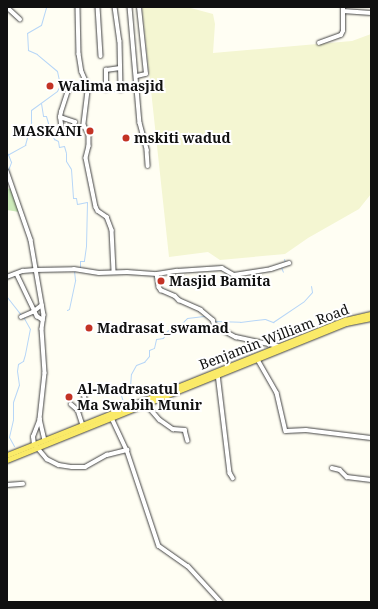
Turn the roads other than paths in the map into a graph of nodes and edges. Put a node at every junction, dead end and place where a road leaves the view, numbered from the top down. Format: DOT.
graph roads {
  1 [pos="7,7"];
  2 [pos="78,7"];
  3 [pos="98,7"];
  4 [pos="115,7"];
  5 [pos="130,7"];
  6 [pos="139,7"];
  7 [pos="343,9"];
  8 [pos="371,13"];
  9 [pos="20,19"];
  10 [pos="319,43"];
  11 [pos="101,56"];
  12 [pos="120,68"];
  13 [pos="137,76"];
  14 [pos="69,88"];
  15 [pos="106,90"];
  16 [pos="121,90"];
  17 [pos="60,117"];
  18 [pos="148,166"];
  19 [pos="7,171"];
  20 [pos="12,186"];
  21 [pos="7,187"];
  22 [pos="289,264"];
  23 [pos="36,270"];
  24 [pos="114,271"];
  25 [pos="17,274"];
  26 [pos="157,274"];
  27 [pos="7,277"];
  28 [pos="42,305"];
  29 [pos="35,311"];
  30 [pos="371,314"];
  31 [pos="23,316"];
  32 [pos="371,318"];
  33 [pos="43,320"];
  34 [pos="278,346"];
  35 [pos="256,357"];
  36 [pos="218,374"];
  37 [pos="84,396"];
  38 [pos="71,404"];
  39 [pos="146,404"];
  40 [pos="78,410"];
  41 [pos="111,416"];
  42 [pos="40,419"];
  43 [pos="83,425"];
  44 [pos="371,438"];
  45 [pos="45,440"];
  46 [pos="188,440"];
  47 [pos="36,446"];
  48 [pos="127,450"];
  49 [pos="7,455"];
  50 [pos="7,460"];
  51 [pos="332,468"];
  52 [pos="233,478"];
  53 [pos="371,480"];
  54 [pos="23,484"];
  55 [pos="7,485"];
  56 [pos="220,602"];
  1 -- 9 [label="street"];
  2 -- 24 [label="street"];
  3 -- 11 [label="street"];
  4 -- 12 [label="street"];
  5 -- 13 [label="street"];
  6 -- 13 [label="street"];
  7 -- 8 [label="street"];
  7 -- 10 [label="street"];
  12 -- 15 [label="street"];
  12 -- 16 [label="street"];
  13 -- 18 [label="street"];
  14 -- 17 [label="street"];
  17 -- 17 [label="street"];
  19 -- 20 [label="street"];
  20 -- 21 [label="street"];
  20 -- 23 [label="street"];
  22 -- 26 [label="street"];
  23 -- 24 [label="street"];
  23 -- 25 [label="street"];
  23 -- 28 [label="street"];
  24 -- 26 [label="street"];
  25 -- 27 [label="street"];
  25 -- 29 [label="street"];
  26 -- 34 [label="street"];
  28 -- 29 [label="street"];
  28 -- 33 [label="street"];
  29 -- 31 [label="street"];
  29 -- 33 [label="street"];
  30 -- 34 [label="main road, Benjamin William Road"];
  32 -- 35 [label="main road, Benjamin William Road"];
  33 -- 42 [label="street"];
  34 -- 35 [label="main road, Benjamin William Road"];
  35 -- 36 [label="main road, Benjamin William Road"];
  35 -- 41 [label="main road, Benjamin William Road"];
  35 -- 44 [label="street"];
  36 -- 39 [label="main road, Benjamin William Road"];
  36 -- 52 [label="street"];
  37 -- 40 [label="street"];
  38 -- 40 [label="street"];
  39 -- 41 [label="main road, Benjamin William Road"];
  39 -- 46 [label="street"];
  40 -- 43 [label="street"];
  41 -- 43 [label="main road, Benjamin William Road"];
  41 -- 47 [label="main road, Benjamin William Road"];
  41 -- 48 [label="street"];
  42 -- 45 [label="street"];
  42 -- 47 [label="street"];
  43 -- 45 [label="main road, Benjamin William Road"];
  45 -- 47 [label="main road, Benjamin William Road"];
  47 -- 48 [label="street"];
  47 -- 49 [label="main road, Benjamin William Road"];
  47 -- 50 [label="main road, Benjamin William Road"];
  48 -- 56 [label="street"];
  51 -- 53 [label="street"];
  54 -- 55 [label="street"];
}
